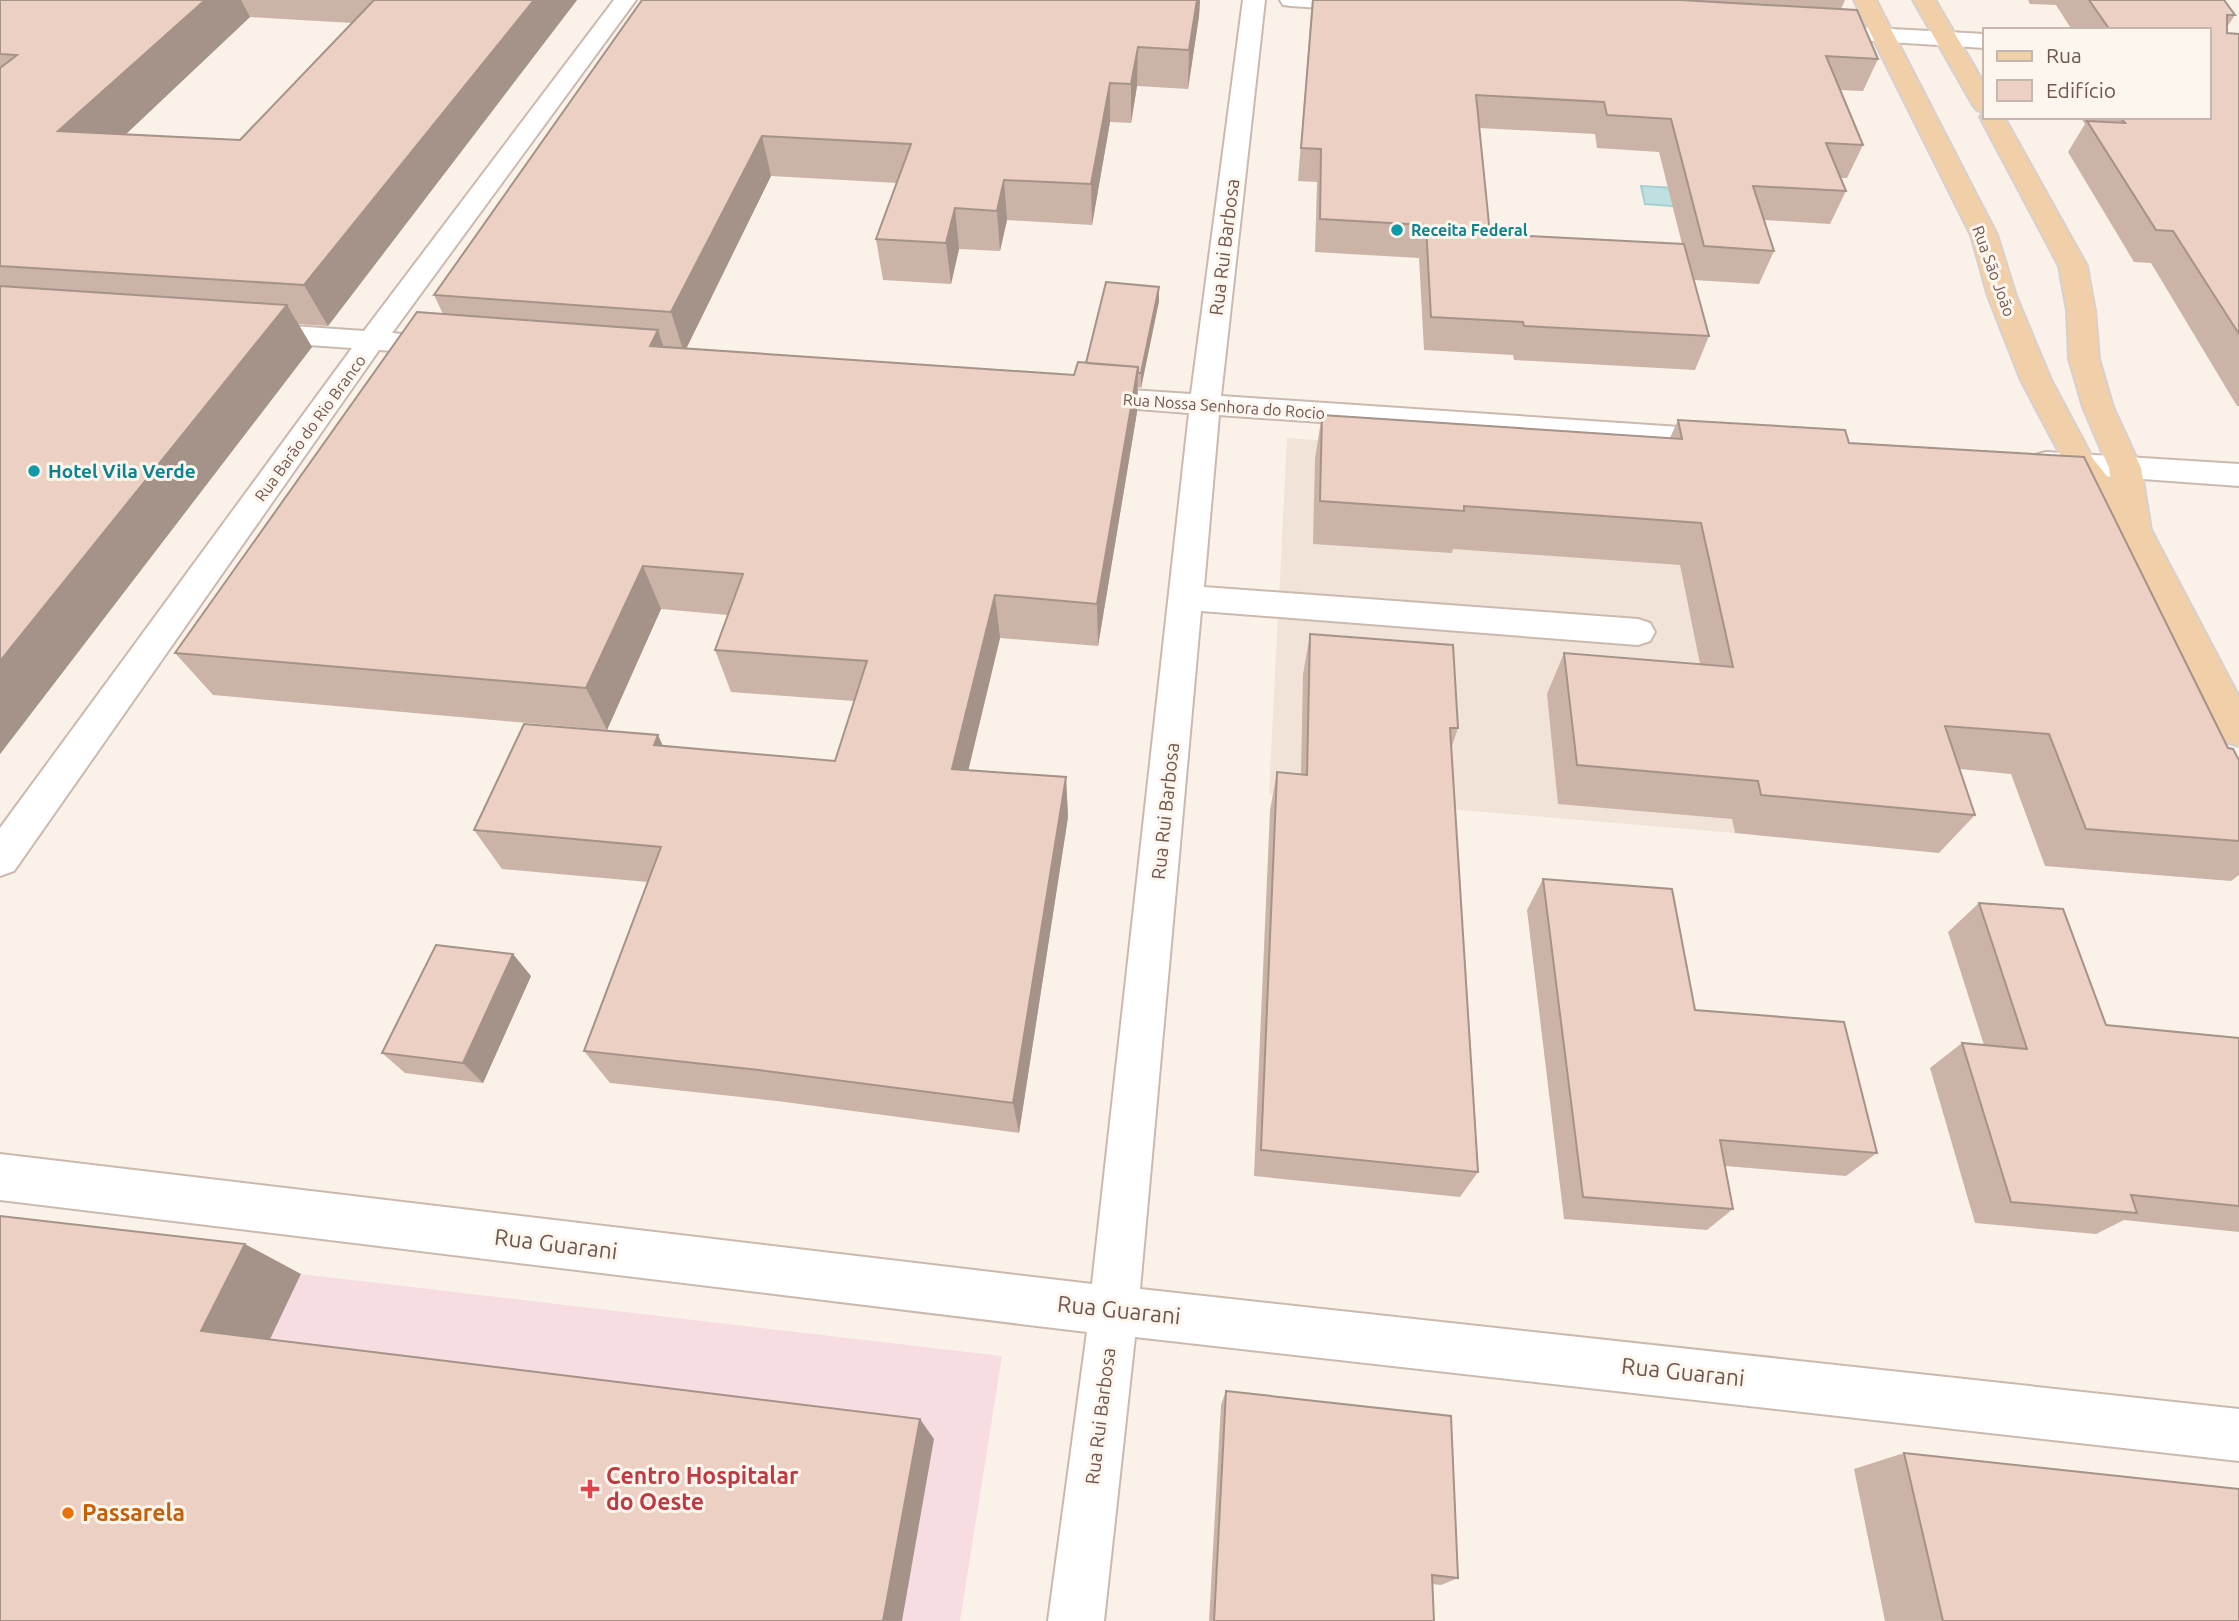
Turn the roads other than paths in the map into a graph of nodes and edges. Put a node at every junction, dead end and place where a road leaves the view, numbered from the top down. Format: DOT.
graph roads {
  1 [pos="625,0"];
  2 [pos="1254,0"];
  3 [pos="1290,0"];
  4 [pos="1897,1"];
  5 [pos="1387,6"];
  6 [pos="1799,31"];
  7 [pos="1882,36"];
  8 [pos="1948,39"];
  9 [pos="1983,41"];
  10 [pos="1925,79"];
  11 [pos="1980,96"];
  12 [pos="1993,119"];
  13 [pos="221,330"];
  14 [pos="372,340"];
  15 [pos="470,348"];
  16 [pos="1053,393"];
  17 [pos="1205,405"];
  18 [pos="1746,442"];
  19 [pos="2024,460"];
  20 [pos="2080,464"];
  21 [pos="2125,468"];
  22 [pos="2239,475"];
  23 [pos="2136,532"];
  24 [pos="1187,598"];
  25 [pos="1638,632"];
  26 [pos="2239,732"];
  27 [pos="0,859"];
  28 [pos="0,1177"];
  29 [pos="1114,1309"];
  30 [pos="2239,1435"];
  31 [pos="1076,1621"];
  1 -- 14 [label="street, Rua Barão do Rio Branco"];
  2 -- 17 [label="street, Rua Rui Barbosa"];
  3 -- 5 [label="street"];
  4 -- 7 [label="main road, Rua São João"];
  4 -- 8 [label="main road, Rua São João"];
  6 -- 7 [label="street"];
  7 -- 8 [label="street"];
  7 -- 10 [label="main road, Rua São João"];
  8 -- 9 [label="street"];
  8 -- 11 [label="main road, Rua São João"];
  10 -- 11 [label="main road"];
  10 -- 20 [label="main road, Rua São João"];
  12 -- 21 [label="main road, Rua São João"];
  13 -- 14 [label="street"];
  14 -- 15 [label="street"];
  14 -- 27 [label="street, Rua Barão do Rio Branco"];
  16 -- 17 [label="street, Rua Nossa Senhora do Rocio"];
  17 -- 18 [label="street, Rua Nossa Senhora do Rocio"];
  17 -- 24 [label="street, Rua Rui Barbosa"];
  19 -- 20 [label="street"];
  20 -- 21 [label="street"];
  20 -- 23 [label="main road, Rua São João"];
  21 -- 22 [label="street"];
  21 -- 23 [label="main road, Rua São João"];
  23 -- 26 [label="main road, Rua São João"];
  24 -- 25 [label="street"];
  24 -- 29 [label="street, Rua Rui Barbosa"];
  28 -- 29 [label="street, Rua Guarani"];
  29 -- 30 [label="street, Rua Guarani"];
  29 -- 31 [label="street, Rua Rui Barbosa"];
}
